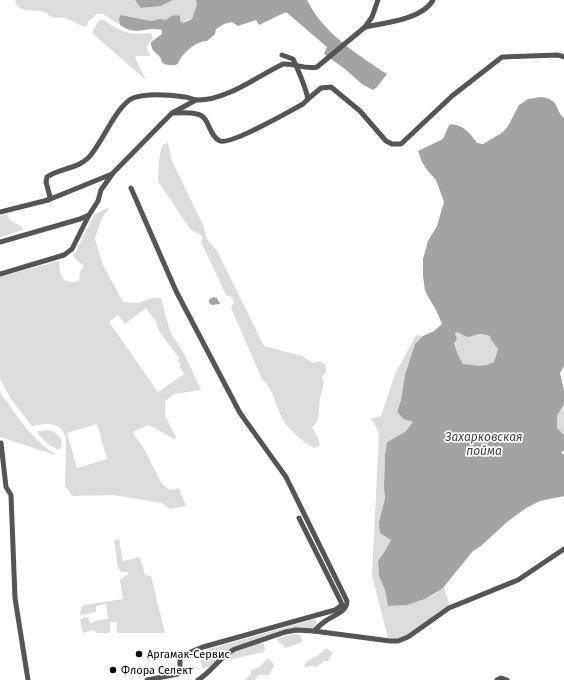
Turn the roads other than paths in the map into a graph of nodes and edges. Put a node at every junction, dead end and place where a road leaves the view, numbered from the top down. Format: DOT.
graph roads {
  1 [pos="378,0"];
  2 [pos="433,0"];
  3 [pos="366,28"];
  4 [pos="282,55"];
  5 [pos="564,57"];
  6 [pos="297,66"];
  7 [pos="308,99"];
  8 [pos="196,100"];
  9 [pos="172,113"];
  10 [pos="113,173"];
  11 [pos="131,188"];
  12 [pos="48,200"];
  13 [pos="0,212"];
  14 [pos="88,215"];
  15 [pos="0,242"];
  16 [pos="0,274"];
  17 [pos="1,443"];
  18 [pos="299,518"];
  19 [pos="564,549"];
  20 [pos="324,613"];
  21 [pos="326,620"];
  22 [pos="314,631"];
  23 [pos="28,680"];
  24 [pos="147,680"];
  25 [pos="198,680"];
  26 [pos="497,680"];
  27 [pos="507,680"];
  1 -- 3 [label="street"];
  2 -- 3 [label="street"];
  3 -- 6 [label="street"];
  4 -- 6 [label="street"];
  5 -- 7 [label="street"];
  6 -- 7 [label="street"];
  6 -- 8 [label="street"];
  7 -- 9 [label="street"];
  8 -- 9 [label="street"];
  8 -- 12 [label="street"];
  9 -- 10 [label="street"];
  10 -- 12 [label="street"];
  10 -- 14 [label="street"];
  11 -- 21 [label="street"];
  12 -- 13 [label="street"];
  14 -- 15 [label="street"];
  14 -- 16 [label="street"];
  17 -- 23 [label="street"];
  18 -- 20 [label="street"];
  19 -- 22 [label="street"];
  20 -- 21 [label="street"];
  20 -- 24 [label="street"];
  21 -- 22 [label="street"];
  22 -- 25 [label="street"];
  26 -- 27 [label="street"];
}
